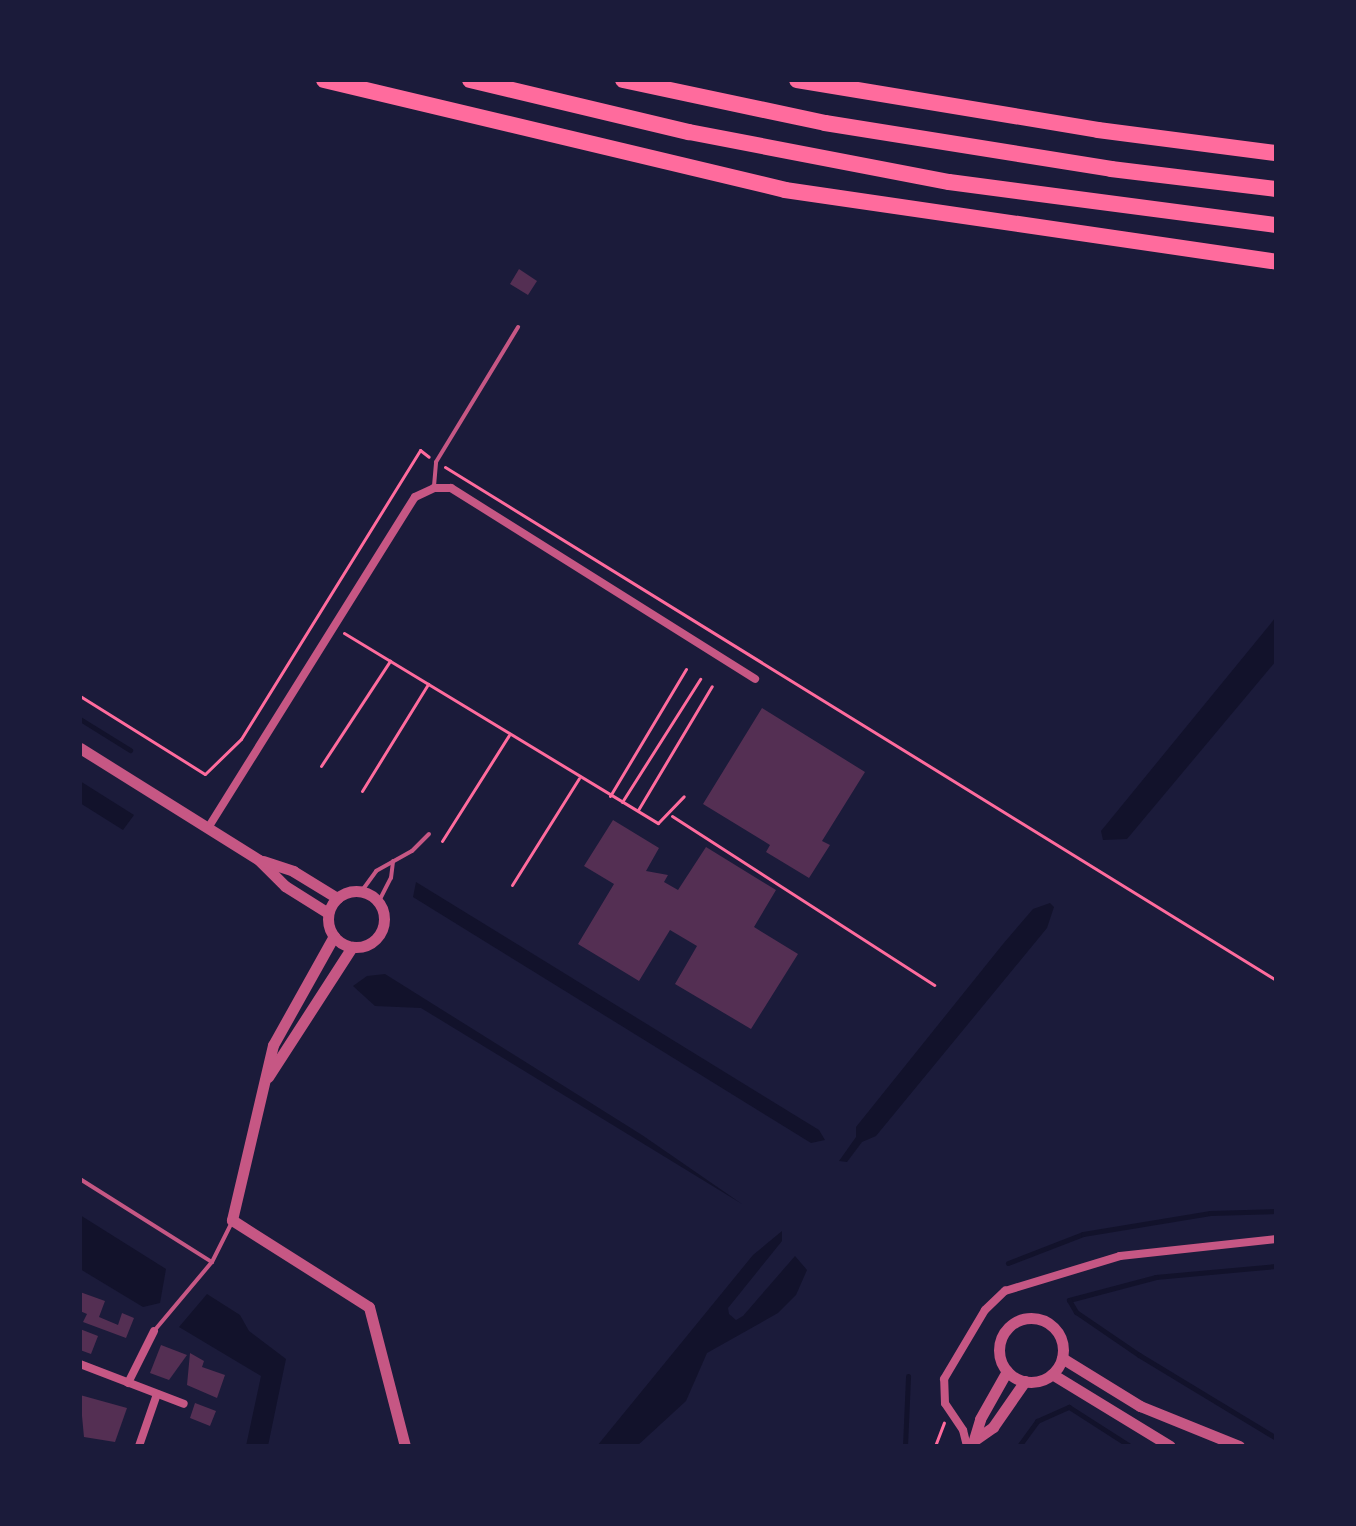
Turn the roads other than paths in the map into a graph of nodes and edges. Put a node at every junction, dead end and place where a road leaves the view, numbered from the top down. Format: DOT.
graph roads {
  1 [pos="324,80"];
  2 [pos="470,80"];
  3 [pos="623,80"];
  4 [pos="797,80"];
  5 [pos="1276,153"];
  6 [pos="1276,189"];
  7 [pos="1276,225"];
  8 [pos="1276,262"];
  9 [pos="518,327"];
  10 [pos="434,488"];
  11 [pos="755,679"];
  12 [pos="80,748"];
  13 [pos="208,828"];
  14 [pos="429,834"];
  15 [pos="259,860"];
  16 [pos="393,861"];
  17 [pos="361,892"];
  18 [pos="337,898"];
  19 [pos="378,903"];
  20 [pos="328,913"];
  21 [pos="334,936"];
  22 [pos="352,947"];
  23 [pos="265,1080"];
  24 [pos="80,1179"];
  25 [pos="232,1220"];
  26 [pos="1276,1239"];
  27 [pos="212,1262"];
  28 [pos="154,1331"];
  29 [pos="1062,1358"];
  30 [pos="80,1364"];
  31 [pos="1007,1371"];
  32 [pos="1052,1374"];
  33 [pos="1025,1381"];
  34 [pos="128,1383"];
  35 [pos="157,1394"];
  36 [pos="184,1404"];
  37 [pos="972,1444"];
  38 [pos="139,1446"];
  39 [pos="405,1446"];
  40 [pos="1170,1446"];
  41 [pos="1239,1446"];
  1 -- 8 [label="highway"];
  2 -- 7 [label="highway"];
  3 -- 6 [label="highway"];
  4 -- 5 [label="highway"];
  9 -- 10 [label="lane"];
  10 -- 11 [label="street"];
  10 -- 13 [label="street"];
  12 -- 13 [label="street"];
  13 -- 15 [label="street"];
  14 -- 16 [label="lane"];
  15 -- 18 [label="street"];
  15 -- 20 [label="street"];
  16 -- 17 [label="lane"];
  16 -- 19 [label="lane"];
  17 -- 18 [label="street"];
  17 -- 19 [label="street"];
  18 -- 20 [label="street"];
  19 -- 22 [label="street"];
  20 -- 21 [label="street"];
  21 -- 22 [label="street"];
  21 -- 23 [label="street"];
  22 -- 23 [label="street"];
  23 -- 25 [label="street"];
  24 -- 27 [label="lane"];
  25 -- 27 [label="lane"];
  25 -- 39 [label="street"];
  26 -- 37 [label="street"];
  27 -- 28 [label="lane"];
  28 -- 34 [label="street"];
  29 -- 31 [label="street"];
  29 -- 32 [label="street"];
  29 -- 41 [label="street"];
  30 -- 34 [label="street"];
  31 -- 33 [label="street"];
  31 -- 37 [label="street"];
  32 -- 33 [label="street"];
  32 -- 40 [label="street"];
  33 -- 37 [label="street"];
  34 -- 35 [label="street"];
  35 -- 36 [label="street"];
  35 -- 38 [label="street"];
}
